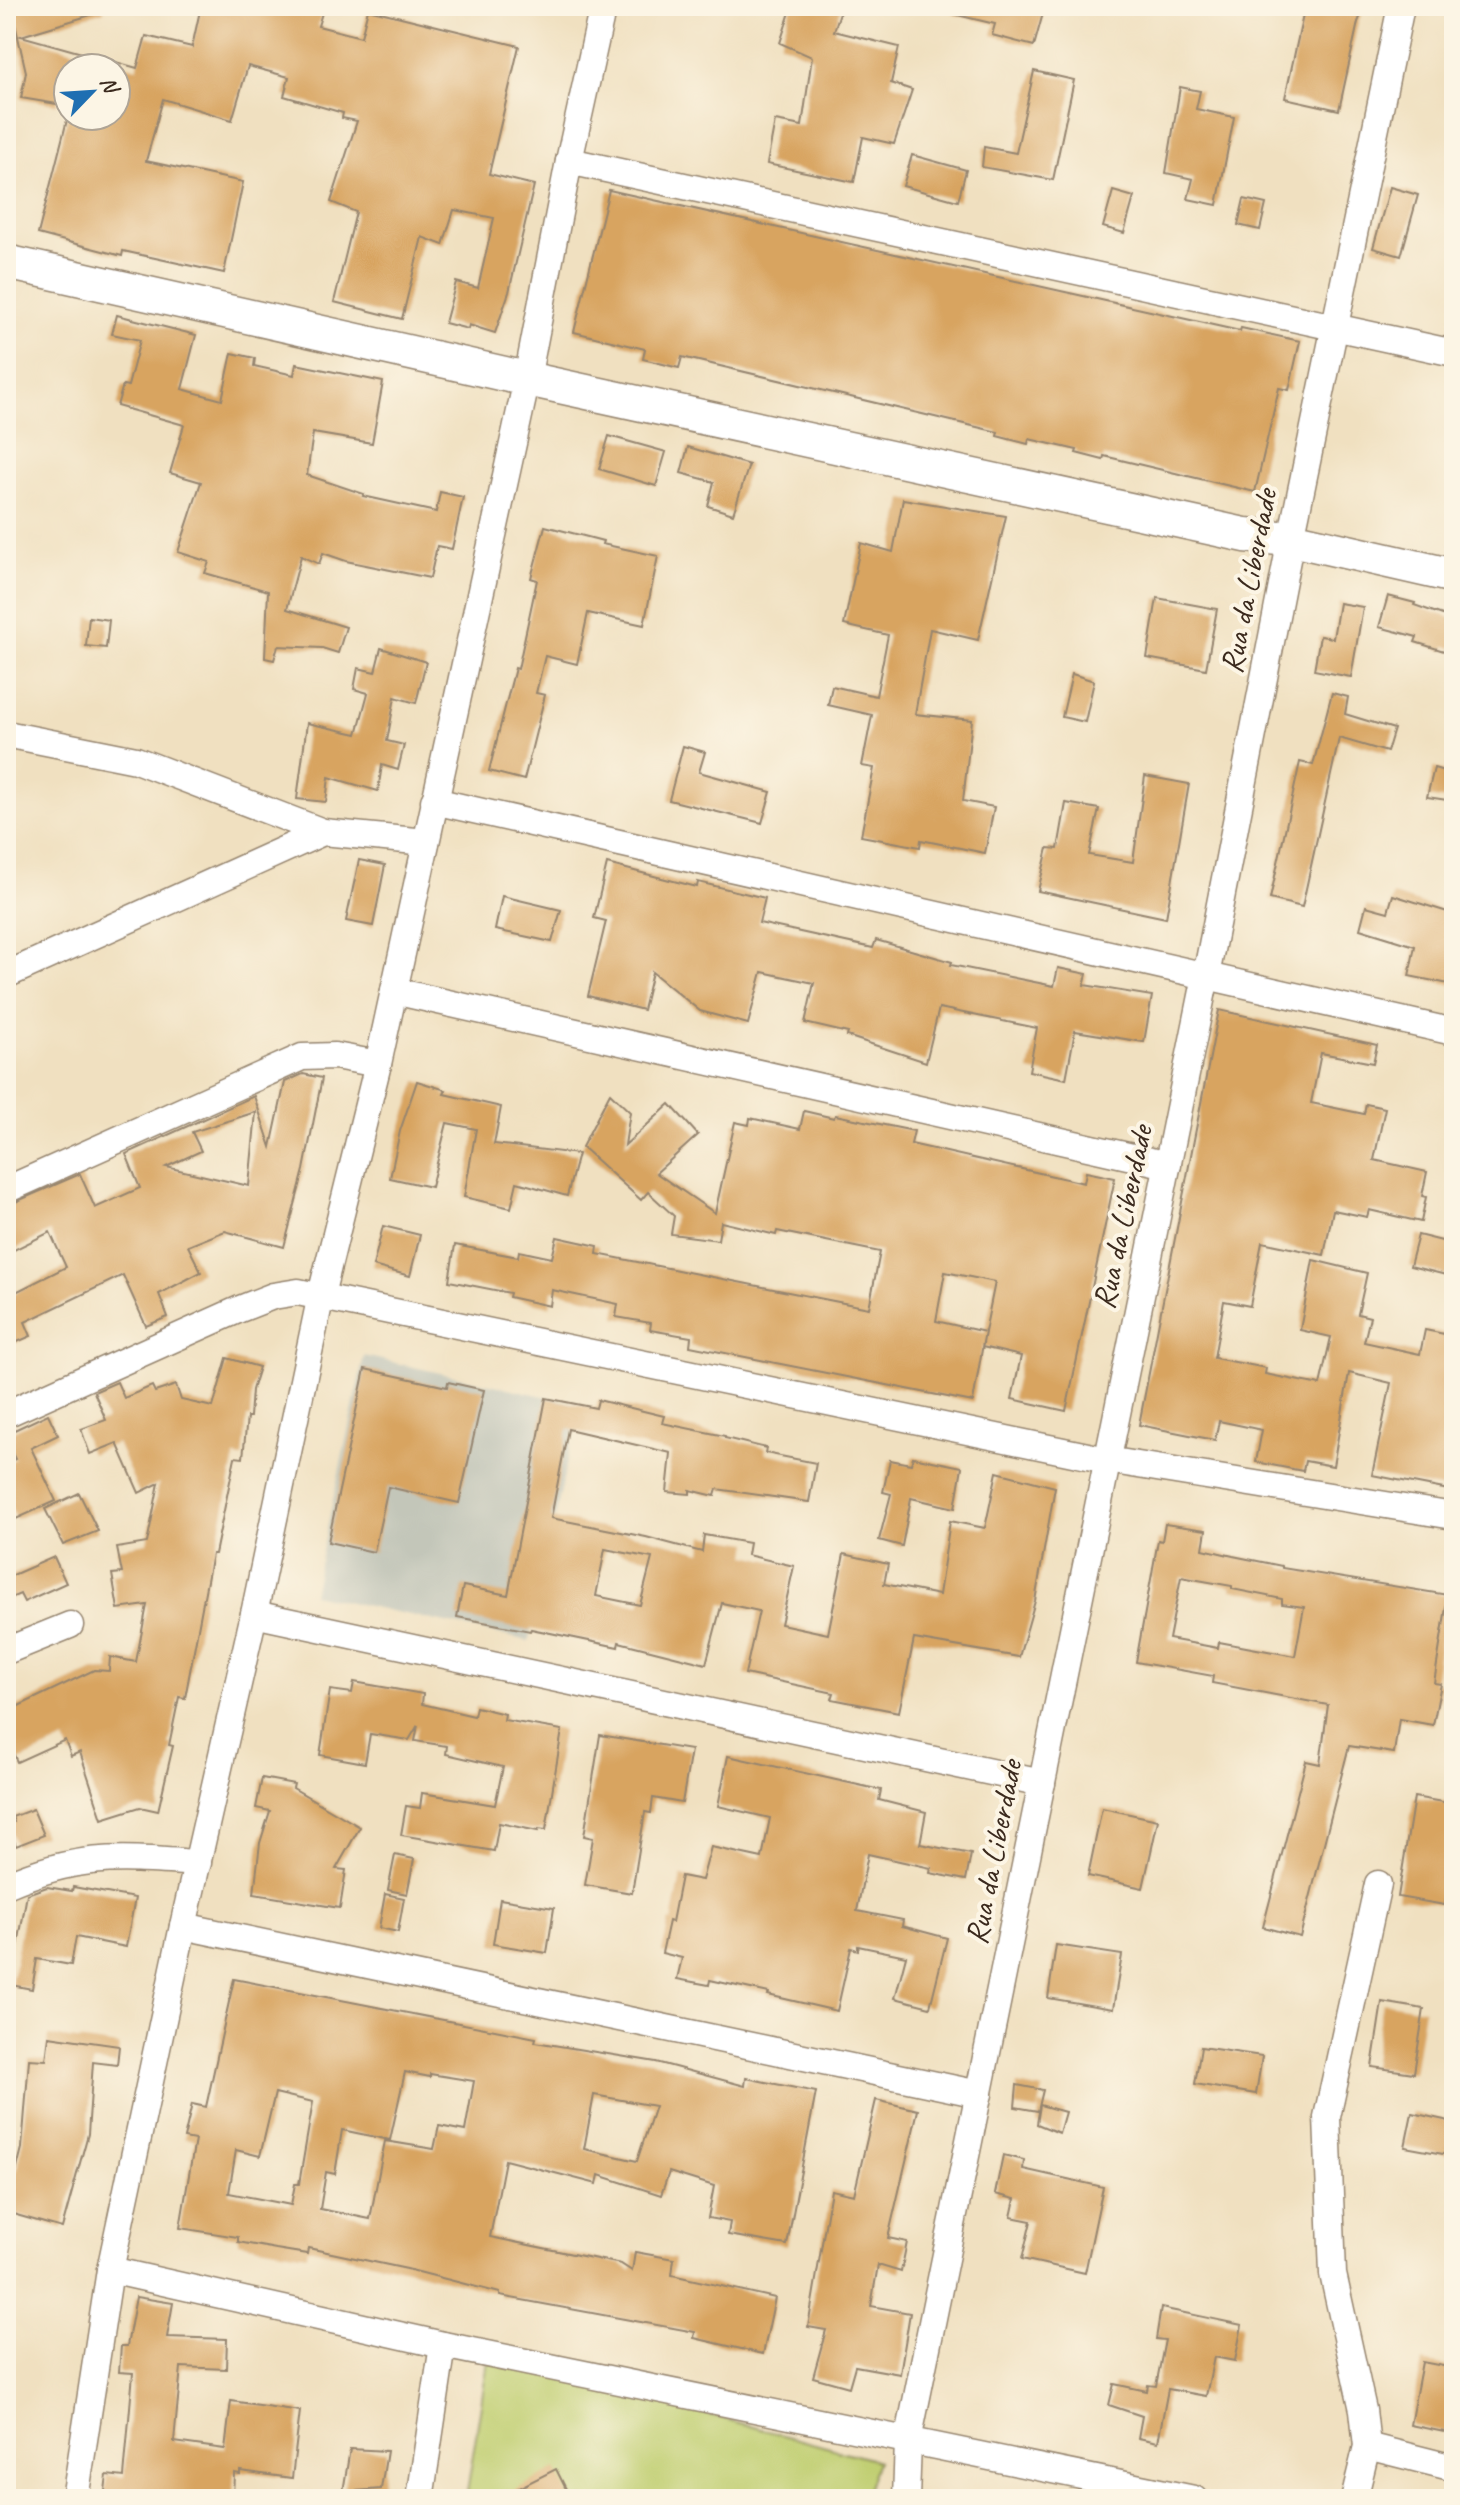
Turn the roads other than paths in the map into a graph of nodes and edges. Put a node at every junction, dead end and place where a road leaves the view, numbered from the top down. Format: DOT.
graph roads {
  1 [pos="603,6"];
  2 [pos="1401,6"];
  3 [pos="569,161"];
  4 [pos="6,262"];
  5 [pos="1334,327"];
  6 [pos="1454,353"];
  7 [pos="527,379"];
  8 [pos="1291,539"];
  9 [pos="1454,576"];
  10 [pos="6,734"];
  11 [pos="434,801"];
  12 [pos="323,832"];
  13 [pos="426,842"];
  14 [pos="6,975"];
  15 [pos="1206,976"];
  16 [pos="394,991"];
  17 [pos="1454,1032"];
  18 [pos="378,1064"];
  19 [pos="1168,1165"];
  20 [pos="6,1190"];
  21 [pos="321,1295"];
  22 [pos="6,1414"];
  23 [pos="1107,1460"];
  24 [pos="1454,1516"];
  25 [pos="254,1614"];
  26 [pos="70,1625"];
  27 [pos="6,1651"];
  28 [pos="1042,1783"];
  29 [pos="198,1863"];
  30 [pos="1378,1884"];
  31 [pos="6,1885"];
  32 [pos="183,1926"];
  33 [pos="979,2094"];
  34 [pos="110,2270"];
  35 [pos="443,2345"];
  36 [pos="908,2441"];
  37 [pos="1367,2446"];
  38 [pos="1454,2468"];
  39 [pos="1151,2495"];
  40 [pos="75,2499"];
  41 [pos="420,2499"];
  42 [pos="906,2499"];
  43 [pos="1194,2499"];
  44 [pos="1354,2499"];
  1 -- 3 [label="street"];
  2 -- 5 [label="street, Rua da Liberdade"];
  3 -- 5 [label="street"];
  3 -- 7 [label="street"];
  4 -- 7 [label="main road"];
  5 -- 6 [label="street"];
  5 -- 8 [label="street, Rua da Liberdade"];
  7 -- 8 [label="main road"];
  7 -- 11 [label="street"];
  8 -- 9 [label="main road"];
  8 -- 15 [label="street, Rua da Liberdade"];
  10 -- 12 [label="street"];
  11 -- 13 [label="street"];
  11 -- 15 [label="street"];
  12 -- 13 [label="street"];
  12 -- 14 [label="street"];
  13 -- 16 [label="street"];
  15 -- 17 [label="street"];
  15 -- 19 [label="street, Rua da Liberdade"];
  16 -- 18 [label="street"];
  16 -- 19 [label="street"];
  18 -- 20 [label="street"];
  18 -- 21 [label="street"];
  19 -- 23 [label="street, Rua da Liberdade"];
  21 -- 22 [label="street"];
  21 -- 23 [label="street"];
  21 -- 25 [label="street"];
  23 -- 24 [label="street"];
  23 -- 28 [label="street, Rua da Liberdade"];
  25 -- 28 [label="street"];
  25 -- 29 [label="street"];
  26 -- 27 [label="street"];
  28 -- 33 [label="street, Rua da Liberdade"];
  29 -- 31 [label="street"];
  29 -- 32 [label="street"];
  30 -- 37 [label="street"];
  32 -- 33 [label="street"];
  32 -- 34 [label="street"];
  33 -- 36 [label="street, Rua da Liberdade"];
  34 -- 35 [label="street"];
  34 -- 40 [label="street"];
  35 -- 36 [label="street"];
  35 -- 41 [label="street"];
  36 -- 39 [label="street"];
  36 -- 42 [label="street, Rua da Liberdade"];
  37 -- 38 [label="street"];
  37 -- 44 [label="street"];
  39 -- 43 [label="street"];
}
